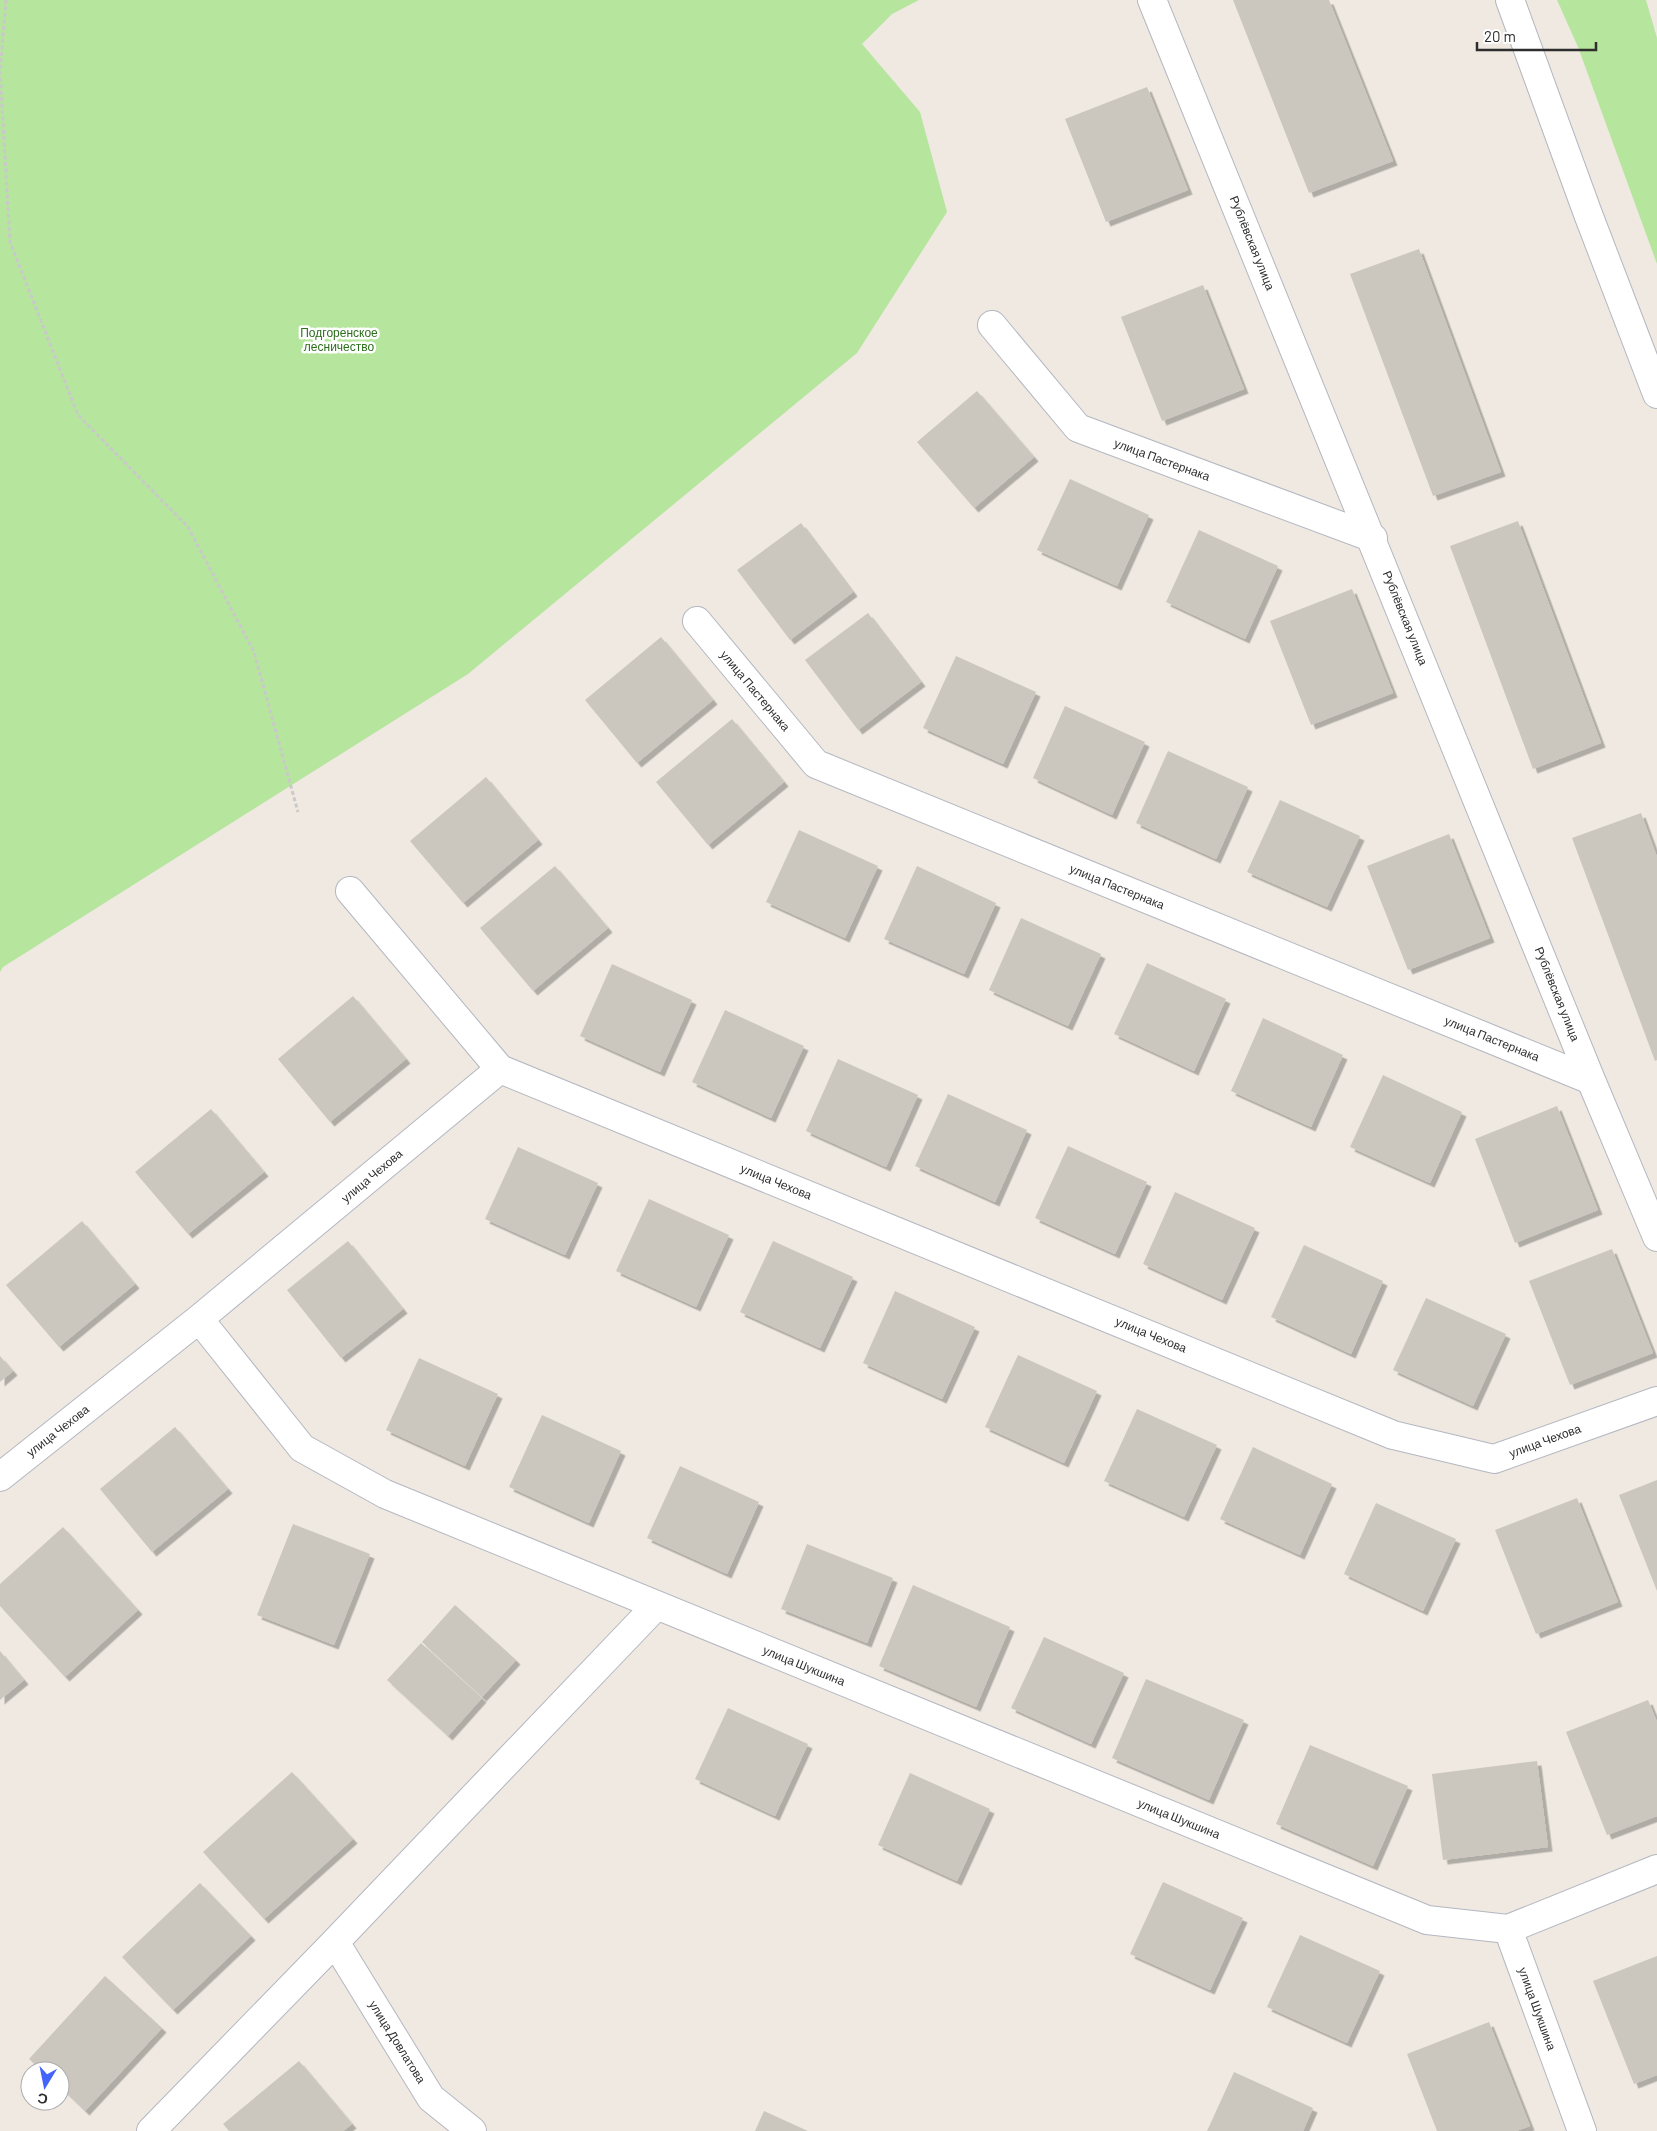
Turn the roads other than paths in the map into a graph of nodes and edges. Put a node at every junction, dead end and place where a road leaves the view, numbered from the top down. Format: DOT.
graph roads {
  1 [pos="1152,0"];
  2 [pos="1510,0"];
  3 [pos="992,325"];
  4 [pos="1657,394"];
  5 [pos="1373,538"];
  6 [pos="697,621"];
  7 [pos="350,891"];
  8 [pos="500,1069"];
  9 [pos="1591,1080"];
  10 [pos="1657,1237"];
  11 [pos="199,1319"];
  12 [pos="1657,1400"];
  13 [pos="0,1477"];
  14 [pos="656,1606"];
  15 [pos="1657,1869"];
  16 [pos="1508,1929"];
  17 [pos="335,1942"];
  18 [pos="151,2131"];
  19 [pos="472,2131"];
  20 [pos="1582,2131"];
  1 -- 5 [label="street, Рублёвская улица"];
  2 -- 4 [label="street"];
  3 -- 5 [label="street, улица Пастернака"];
  5 -- 9 [label="street, Рублёвская улица"];
  6 -- 9 [label="street, улица Пастернака"];
  7 -- 8 [label="street"];
  8 -- 11 [label="street, улица Чехова"];
  8 -- 12 [label="street, улица Чехова"];
  9 -- 10 [label="street, Рублёвская улица"];
  11 -- 13 [label="street, улица Чехова"];
  11 -- 14 [label="street, улица Шукшина"];
  14 -- 16 [label="street, улица Шукшина"];
  14 -- 17 [label="street"];
  15 -- 16 [label="street"];
  16 -- 20 [label="street, улица Шукшина"];
  17 -- 18 [label="street"];
  17 -- 19 [label="street, улица Довлатова"];
}
